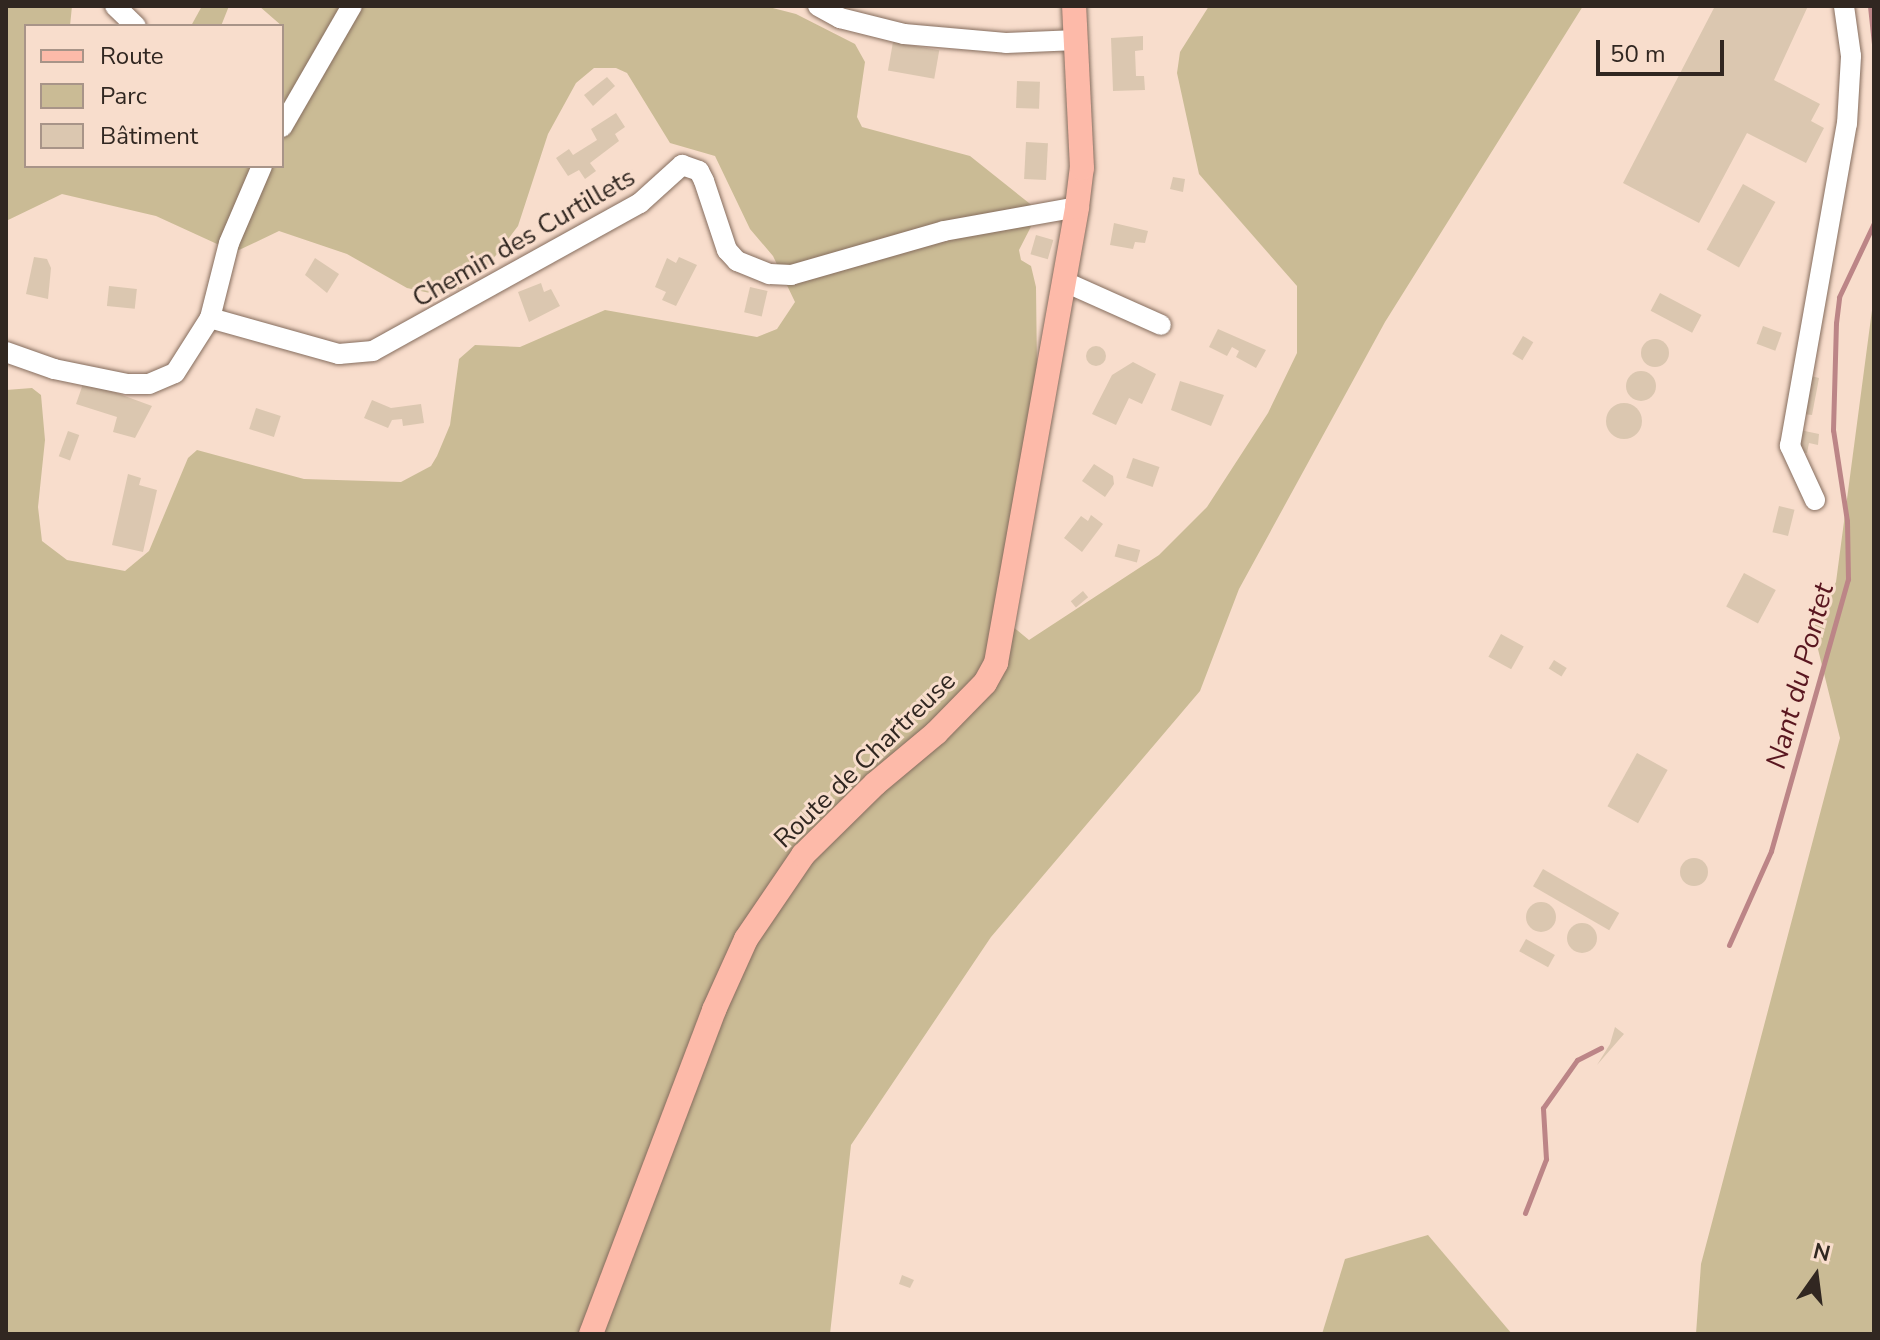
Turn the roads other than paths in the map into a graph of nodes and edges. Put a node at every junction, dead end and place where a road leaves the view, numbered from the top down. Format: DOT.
graph roads {
  1 [pos="115,6"];
  2 [pos="352,6"];
  3 [pos="818,6"];
  4 [pos="1074,6"];
  5 [pos="1844,6"];
  6 [pos="134,24"];
  7 [pos="1077,40"];
  8 [pos="284,124"];
  9 [pos="261,168"];
  10 [pos="1077,207"];
  11 [pos="1065,282"];
  12 [pos="210,318"];
  13 [pos="1161,325"];
  14 [pos="6,352"];
  15 [pos="1815,500"];
  16 [pos="591,1334"];
  1 -- 6 [label="street"];
  2 -- 8 [label="street"];
  3 -- 7 [label="street"];
  4 -- 7 [label="main road, Route de Chartreuse"];
  5 -- 15 [label="street"];
  7 -- 10 [label="main road, Route de Chartreuse"];
  9 -- 12 [label="street"];
  10 -- 11 [label="main road, Route de Chartreuse"];
  10 -- 12 [label="street, Chemin des Curtillets"];
  11 -- 13 [label="street"];
  11 -- 16 [label="main road, Route de Chartreuse"];
  12 -- 14 [label="street"];
}
